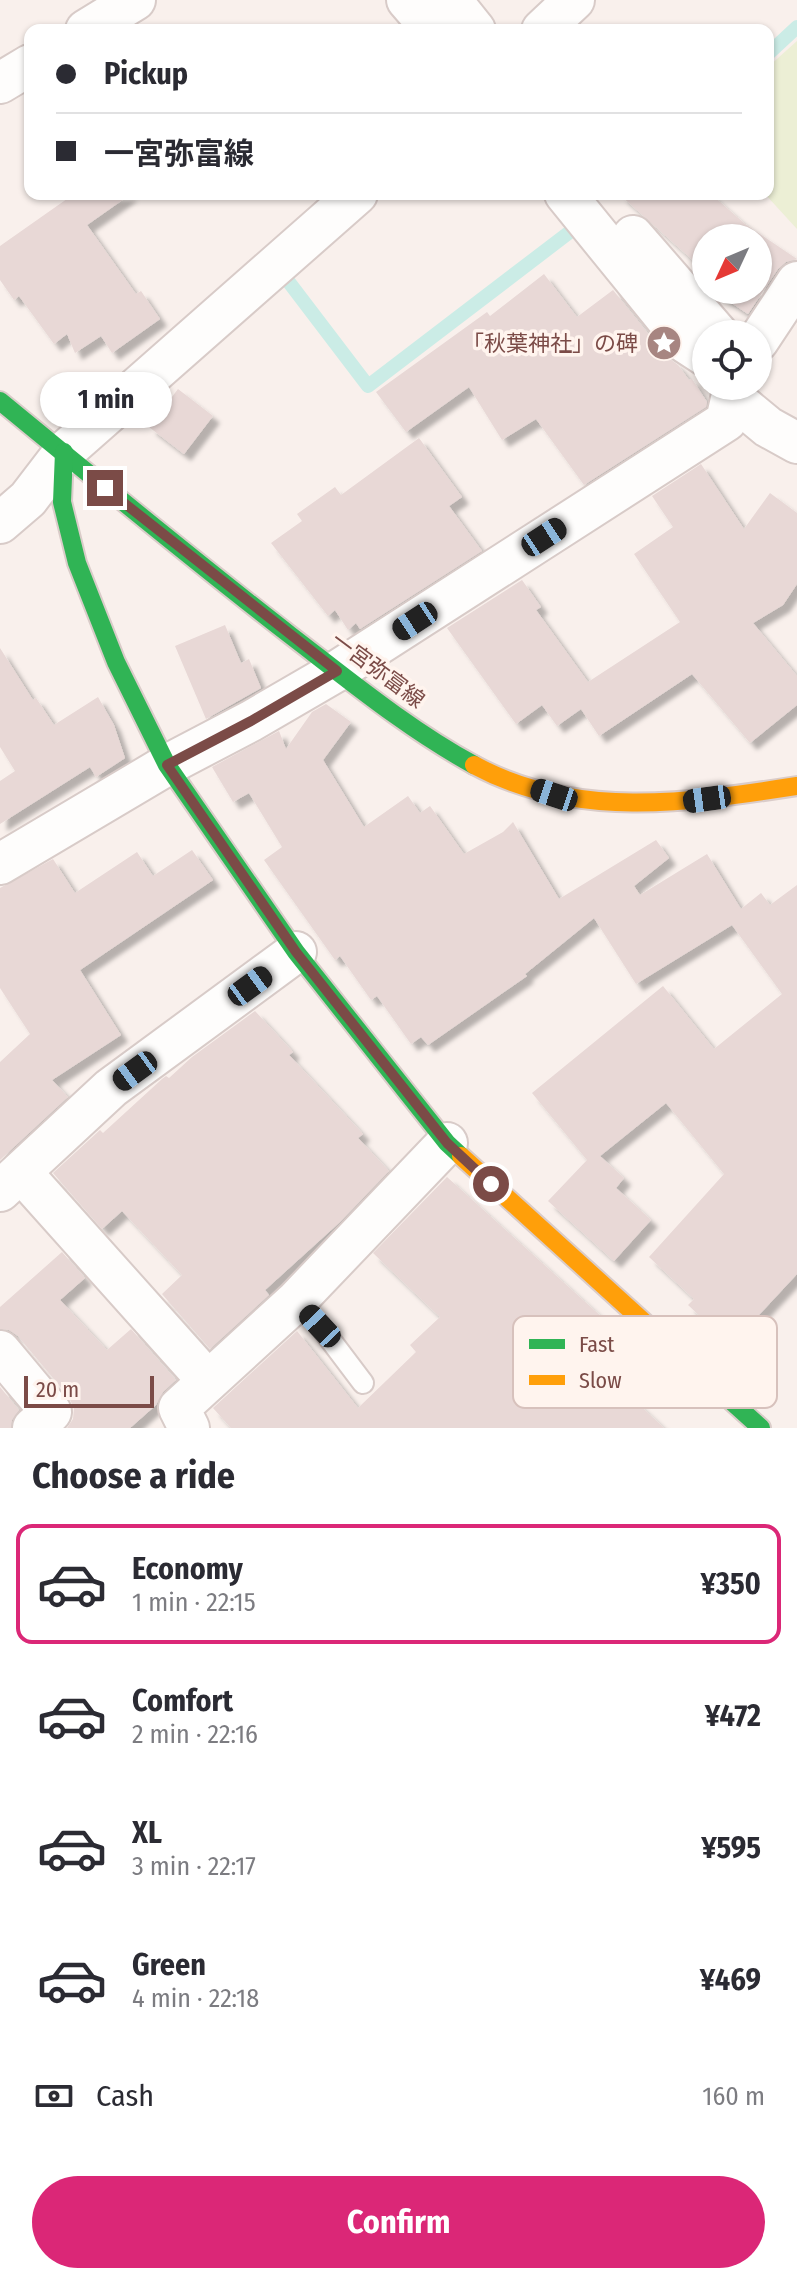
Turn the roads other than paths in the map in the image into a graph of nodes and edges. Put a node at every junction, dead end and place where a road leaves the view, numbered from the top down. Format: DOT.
graph roads {
  1 [pos="135,0"];
  2 [pos="407,0"];
  3 [pos="451,0"];
  4 [pos="574,0"];
  5 [pos="96,24"];
  6 [pos="428,24"];
  7 [pos="470,24"];
  8 [pos="548,24"];
  9 [pos="24,69"];
  10 [pos="0,83"];
  11 [pos="350,200"];
  12 [pos="570,200"];
  13 [pos="601,200"];
  14 [pos="797,282"];
  15 [pos="706,320"];
  16 [pos="772,320"];
  17 [pos="692,347"];
  18 [pos="735,400"];
  19 [pos="747,400"];
  20 [pos="760,400"];
  21 [pos="0,401"];
  22 [pos="797,417"];
  23 [pos="797,443"];
  24 [pos="64,452"];
  25 [pos="0,523"];
  26 [pos="337,671"];
  27 [pos="167,765"];
  28 [pos="797,786"];
  29 [pos="0,864"];
  30 [pos="296,952"];
  31 [pos="447,1143"];
  32 [pos="10,1182"];
  33 [pos="296,1301"];
  34 [pos="638,1316"];
  35 [pos="0,1351"];
  36 [pos="208,1381"];
  37 [pos="363,1383"];
  38 [pos="739,1408"];
  39 [pos="33,1428"];
  40 [pos="189,1428"];
  41 [pos="761,1428"];
  1 -- 5 [label="street"];
  2 -- 6 [label="street"];
  3 -- 7 [label="street"];
  4 -- 8 [label="street"];
  9 -- 10 [label="street"];
  11 -- 24 [label="street"];
  12 -- 17 [label="street"];
  13 -- 15 [label="street"];
  14 -- 16 [label="street"];
  18 -- 26 [label="street"];
  19 -- 23 [label="street"];
  20 -- 22 [label="street"];
  21 -- 24 [label="street, 一宮弥富線"];
  24 -- 25 [label="street"];
  24 -- 26 [label="street, 一宮弥富線"];
  24 -- 27 [label="street"];
  26 -- 27 [label="street"];
  26 -- 28 [label="street, 一宮弥富線"];
  27 -- 29 [label="street"];
  27 -- 30 [label="street"];
  30 -- 31 [label="street"];
  30 -- 32 [label="street"];
  31 -- 33 [label="street"];
  31 -- 34 [label="street"];
  32 -- 36 [label="street"];
  33 -- 36 [label="street"];
  33 -- 37 [label="lane"];
  35 -- 39 [label="street"];
  36 -- 40 [label="street"];
  38 -- 41 [label="street"];
}
